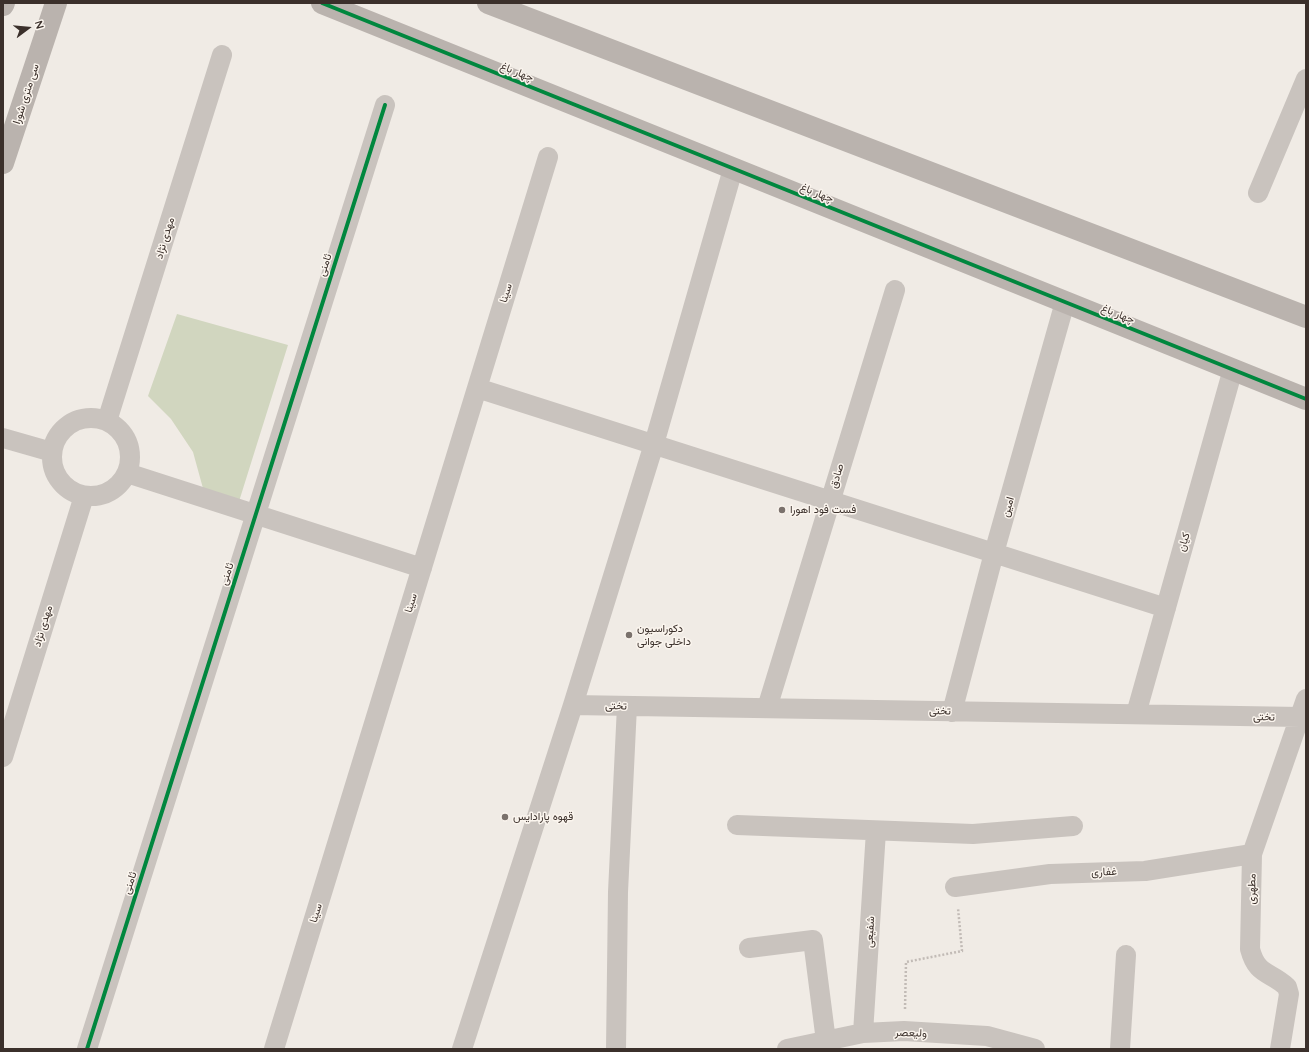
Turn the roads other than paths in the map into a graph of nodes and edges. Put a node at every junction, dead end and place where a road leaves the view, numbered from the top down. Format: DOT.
graph roads {
  1 [pos="56,3"];
  2 [pos="322,3"];
  3 [pos="488,3"];
  4 [pos="222,55"];
  5 [pos="1306,79"];
  6 [pos="385,105"];
  7 [pos="548,157"];
  8 [pos="3,163"];
  9 [pos="733,169"];
  10 [pos="1258,193"];
  11 [pos="895,290"];
  12 [pos="1065,302"];
  13 [pos="1306,316"];
  14 [pos="1233,369"];
  15 [pos="477,388"];
  16 [pos="1306,399"];
  17 [pos="107,421"];
  18 [pos="3,438"];
  19 [pos="654,444"];
  20 [pos="52,452"];
  21 [pos="127,473"];
  22 [pos="84,496"];
  23 [pos="830,500"];
  24 [pos="256,514"];
  25 [pos="994,553"];
  26 [pos="422,568"];
  27 [pos="1166,608"];
  28 [pos="573,705"];
  29 [pos="628,706"];
  30 [pos="767,708"];
  31 [pos="952,712"];
  32 [pos="1304,712"];
  33 [pos="1136,714"];
  34 [pos="3,757"];
  35 [pos="737,825"];
  36 [pos="1073,826"];
  37 [pos="876,831"];
  38 [pos="1252,854"];
  39 [pos="955,887"];
  40 [pos="748,948"];
  41 [pos="1126,954"];
  42 [pos="863,1033"];
  43 [pos="826,1044"];
  44 [pos="87,1049"];
  45 [pos="274,1049"];
  46 [pos="462,1049"];
  47 [pos="616,1049"];
  48 [pos="787,1049"];
  49 [pos="1035,1049"];
  50 [pos="1120,1049"];
  51 [pos="1280,1049"];
  1 -- 8 [label="street, سی متری شورا"];
  2 -- 9 [label="street, چهار باغ"];
  3 -- 13 [label="street"];
  4 -- 17 [label="street, مهدی نژاد"];
  5 -- 10 [label="street"];
  6 -- 24 [label="street, ثامنی"];
  7 -- 15 [label="street, سینا"];
  9 -- 12 [label="street, چهار باغ"];
  9 -- 19 [label="street"];
  11 -- 23 [label="street, صادق"];
  12 -- 14 [label="street, چهار باغ"];
  12 -- 25 [label="street, امین"];
  14 -- 16 [label="street, چهار باغ"];
  14 -- 27 [label="street, کیان"];
  15 -- 19 [label="street"];
  15 -- 26 [label="street, سینا"];
  17 -- 20 [label="street"];
  17 -- 21 [label="street"];
  18 -- 20 [label="street"];
  19 -- 23 [label="street"];
  19 -- 28 [label="street"];
  20 -- 22 [label="street"];
  21 -- 22 [label="street"];
  21 -- 24 [label="street"];
  22 -- 34 [label="street, مهدی نژاد"];
  23 -- 25 [label="street"];
  23 -- 30 [label="street, صادق"];
  24 -- 26 [label="street"];
  24 -- 44 [label="street, ثامنی"];
  25 -- 27 [label="street"];
  25 -- 31 [label="street, امین"];
  26 -- 45 [label="street, سینا"];
  27 -- 33 [label="street, کیان"];
  28 -- 29 [label="street, تختی"];
  28 -- 46 [label="street"];
  29 -- 30 [label="street, تختی"];
  29 -- 47 [label="street"];
  30 -- 31 [label="street, تختی"];
  31 -- 33 [label="street, تختی"];
  32 -- 33 [label="street, تختی"];
  32 -- 38 [label="street, مطهری"];
  35 -- 37 [label="street"];
  36 -- 37 [label="street"];
  37 -- 42 [label="street, شفیعی"];
  38 -- 39 [label="street, غفاری"];
  38 -- 51 [label="street, مطهری"];
  40 -- 43 [label="street"];
  41 -- 50 [label="street"];
  42 -- 43 [label="street, ولیعصر"];
  42 -- 49 [label="street, ولیعصر"];
  43 -- 48 [label="street, ولیعصر"];
}
